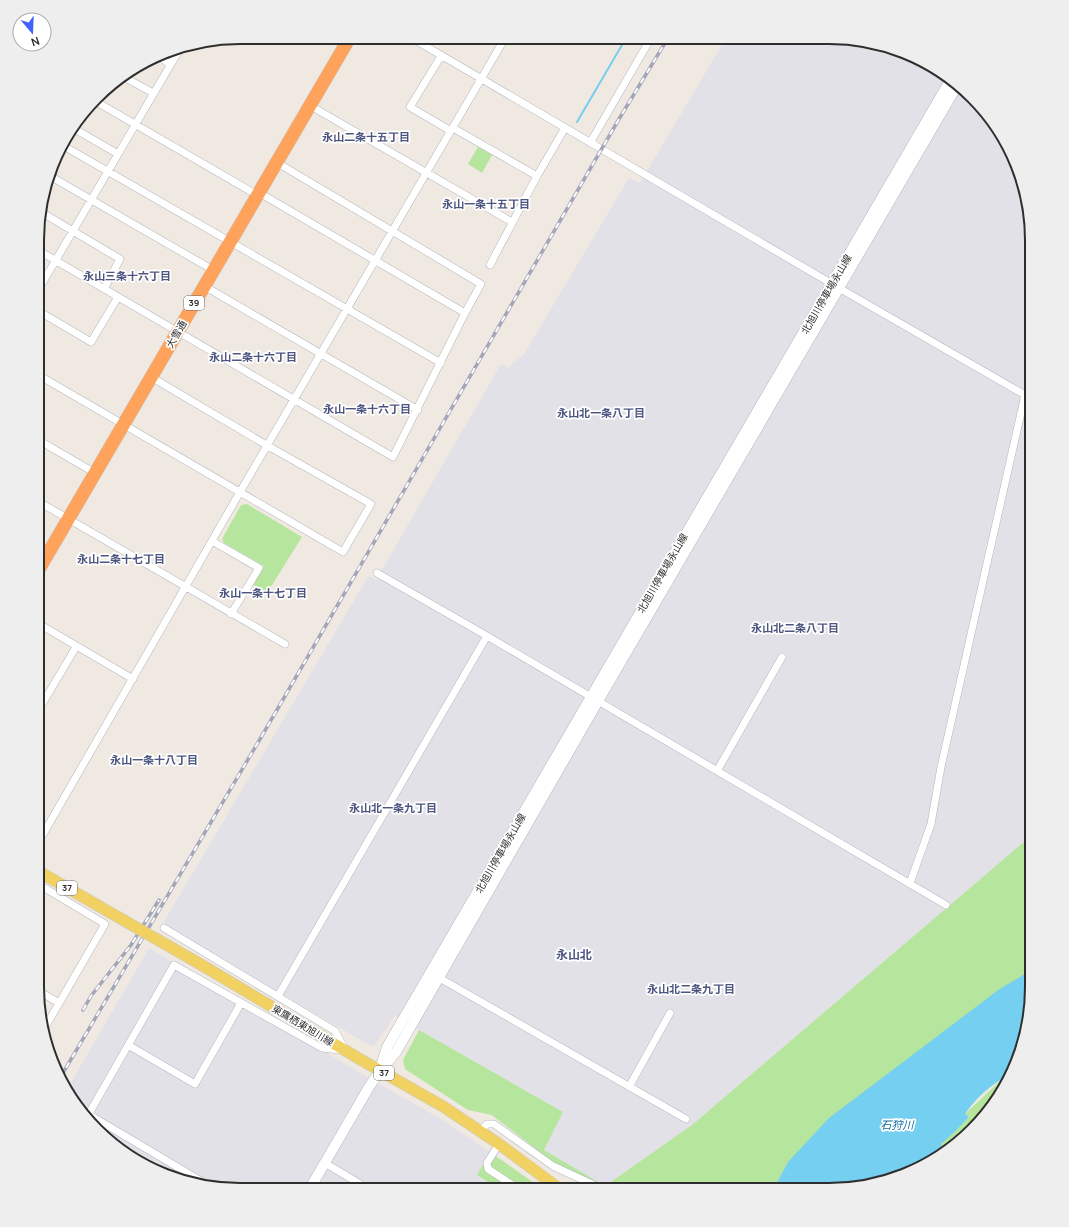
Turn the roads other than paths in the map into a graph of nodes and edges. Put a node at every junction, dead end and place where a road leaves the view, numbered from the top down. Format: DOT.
graph roads {
  1 [pos="346,44"];
  2 [pos="420,44"];
  3 [pos="501,44"];
  4 [pos="648,44"];
  5 [pos="176,54"];
  6 [pos="441,56"];
  7 [pos="163,60"];
  8 [pos="170,64"];
  9 [pos="128,79"];
  10 [pos="481,79"];
  11 [pos="948,85"];
  12 [pos="954,90"];
  13 [pos="153,94"];
  14 [pos="99,103"];
  15 [pos="309,105"];
  16 [pos="136,124"];
  17 [pos="565,128"];
  18 [pos="452,129"];
  19 [pos="77,131"];
  20 [pos="590,143"];
  21 [pos="67,148"];
  22 [pos="118,154"];
  23 [pos="276,162"];
  24 [pos="107,171"];
  25 [pos="427,173"];
  26 [pos="537,176"];
  27 [pos="54,178"];
  28 [pos="257,193"];
  29 [pos="91,200"];
  30 [pos="46,215"];
  31 [pos="512,222"];
  32 [pos="74,230"];
  33 [pos="392,232"];
  34 [pos="230,241"];
  35 [pos="44,254"];
  36 [pos="56,260"];
  37 [pos="376,261"];
  38 [pos="490,265"];
  39 [pos="213,270"];
  40 [pos="44,280"];
  41 [pos="204,286"];
  42 [pos="835,286"];
  43 [pos="104,289"];
  44 [pos="118,297"];
  45 [pos="348,309"];
  46 [pos="465,313"];
  47 [pos="44,314"];
  48 [pos="178,331"];
  49 [pos="322,354"];
  50 [pos="441,363"];
  51 [pos="151,377"];
  52 [pos="44,378"];
  53 [pos="1025,395"];
  54 [pos="294,399"];
  55 [pos="418,410"];
  56 [pos="123,425"];
  57 [pos="44,443"];
  58 [pos="268,446"];
  59 [pos="95,473"];
  60 [pos="240,492"];
  61 [pos="44,505"];
  62 [pos="68,519"];
  63 [pos="212,542"];
  64 [pos="44,558"];
  65 [pos="377,573"];
  66 [pos="186,587"];
  67 [pos="231,614"];
  68 [pos="44,627"];
  69 [pos="487,636"];
  70 [pos="285,644"];
  71 [pos="76,646"];
  72 [pos="782,657"];
  73 [pos="133,679"];
  74 [pos="594,699"];
  75 [pos="44,701"];
  76 [pos="717,771"];
  77 [pos="44,833"];
  78 [pos="44,874"];
  79 [pos="910,883"];
  80 [pos="44,888"];
  81 [pos="946,905"];
  82 [pos="164,928"];
  83 [pos="434,975"];
  84 [pos="44,994"];
  85 [pos="278,996"];
  86 [pos="59,1003"];
  87 [pos="241,1003"];
  88 [pos="670,1013"];
  89 [pos="48,1023"];
  90 [pos="128,1045"];
  91 [pos="344,1050"];
  92 [pos="380,1071"];
  93 [pos="629,1087"];
  94 [pos="90,1112"];
  95 [pos="686,1119"];
  96 [pos="97,1121"];
  97 [pos="480,1131"];
  98 [pos="499,1144"];
  99 [pos="325,1163"];
  100 [pos="196,1178"];
  101 [pos="313,1183"];
  102 [pos="358,1183"];
  103 [pos="509,1183"];
  104 [pos="552,1183"];
  105 [pos="590,1183"];
  1 -- 15 [label="highway, 大雪通 / 39"];
  2 -- 6 [label="street"];
  3 -- 10 [label="street"];
  4 -- 20 [label="street"];
  5 -- 8 [label="street"];
  6 -- 10 [label="street"];
  6 -- 18 [label="street"];
  7 -- 8 [label="street"];
  8 -- 13 [label="street"];
  9 -- 13 [label="street"];
  10 -- 17 [label="street"];
  10 -- 18 [label="street"];
  11 -- 42 [label="main road, 北旭川停車場永山線"];
  12 -- 42 [label="main road, 北旭川停車場永山線"];
  13 -- 16 [label="street"];
  14 -- 16 [label="street"];
  15 -- 23 [label="highway, 大雪通 / 39"];
  15 -- 25 [label="street"];
  16 -- 22 [label="street"];
  16 -- 28 [label="street"];
  17 -- 20 [label="street"];
  17 -- 26 [label="street"];
  18 -- 25 [label="street"];
  18 -- 26 [label="street"];
  19 -- 22 [label="street"];
  20 -- 42 [label="street"];
  21 -- 24 [label="street"];
  22 -- 24 [label="street"];
  23 -- 28 [label="highway, 大雪通 / 39"];
  23 -- 33 [label="street"];
  24 -- 29 [label="street"];
  24 -- 34 [label="street"];
  25 -- 31 [label="street"];
  25 -- 33 [label="street"];
  26 -- 31 [label="street"];
  27 -- 29 [label="street"];
  28 -- 34 [label="highway, 大雪通 / 39"];
  28 -- 37 [label="street"];
  29 -- 32 [label="street"];
  29 -- 39 [label="street"];
  30 -- 32 [label="street"];
  31 -- 38 [label="street"];
  32 -- 36 [label="street"];
  32 -- 43 [label="street"];
  33 -- 37 [label="street"];
  33 -- 46 [label="street"];
  34 -- 39 [label="highway, 大雪通 / 39"];
  34 -- 45 [label="street"];
  35 -- 36 [label="street"];
  36 -- 40 [label="street"];
  36 -- 43 [label="street"];
  37 -- 45 [label="street"];
  37 -- 46 [label="street"];
  39 -- 41 [label="highway, 大雪通 / 39"];
  41 -- 48 [label="highway, 大雪通 / 39"];
  41 -- 49 [label="street"];
  42 -- 53 [label="street"];
  42 -- 74 [label="main road, 北旭川停車場永山線"];
  43 -- 44 [label="street"];
  44 -- 47 [label="street"];
  44 -- 48 [label="street"];
  45 -- 49 [label="street"];
  45 -- 50 [label="street"];
  46 -- 50 [label="street"];
  48 -- 51 [label="highway, 大雪通 / 39"];
  48 -- 54 [label="street"];
  49 -- 54 [label="street"];
  49 -- 55 [label="street"];
  50 -- 55 [label="street"];
  51 -- 56 [label="highway, 大雪通 / 39"];
  51 -- 58 [label="street"];
  52 -- 56 [label="street"];
  53 -- 79 [label="street"];
  54 -- 55 [label="street"];
  54 -- 58 [label="street"];
  56 -- 59 [label="highway, 大雪通 / 39"];
  56 -- 60 [label="street"];
  57 -- 59 [label="street"];
  58 -- 60 [label="street"];
  58 -- 60 [label="street"];
  59 -- 62 [label="highway, 大雪通 / 39"];
  60 -- 63 [label="street"];
  61 -- 62 [label="street"];
  62 -- 64 [label="highway, 大雪通 / 39"];
  62 -- 66 [label="street"];
  63 -- 66 [label="street"];
  63 -- 67 [label="street"];
  65 -- 69 [label="street"];
  66 -- 67 [label="street"];
  66 -- 73 [label="street"];
  67 -- 70 [label="street"];
  68 -- 71 [label="street"];
  69 -- 74 [label="street"];
  69 -- 85 [label="street"];
  71 -- 73 [label="street"];
  71 -- 75 [label="street"];
  72 -- 76 [label="street"];
  73 -- 77 [label="street"];
  74 -- 76 [label="street"];
  74 -- 83 [label="main road, 北旭川停車場永山線"];
  76 -- 79 [label="street"];
  78 -- 91 [label="main road, 東鷹栖東旭川線 / 37, bridge"];
  79 -- 81 [label="street"];
  80 -- 86 [label="street"];
  82 -- 85 [label="street"];
  83 -- 92 [label="main road, 北旭川停車場永山線"];
  83 -- 93 [label="street"];
  84 -- 86 [label="street"];
  85 -- 91 [label="street"];
  86 -- 89 [label="street"];
  87 -- 90 [label="street"];
  87 -- 90 [label="street"];
  87 -- 91 [label="street"];
  88 -- 93 [label="street"];
  90 -- 94 [label="street"];
  91 -- 92 [label="main road, 東鷹栖東旭川線 / 37"];
  92 -- 97 [label="main road, 東鷹栖東旭川線 / 37"];
  92 -- 99 [label="main road, 北旭川停車場永山線"];
  93 -- 95 [label="street"];
  96 -- 100 [label="street"];
  97 -- 98 [label="main road, 東鷹栖東旭川線 / 37"];
  97 -- 105 [label="street"];
  98 -- 103 [label="street"];
  98 -- 104 [label="main road, 東鷹栖東旭川線 / 37"];
  99 -- 101 [label="main road, 北旭川停車場永山線"];
  99 -- 102 [label="street"];
}
